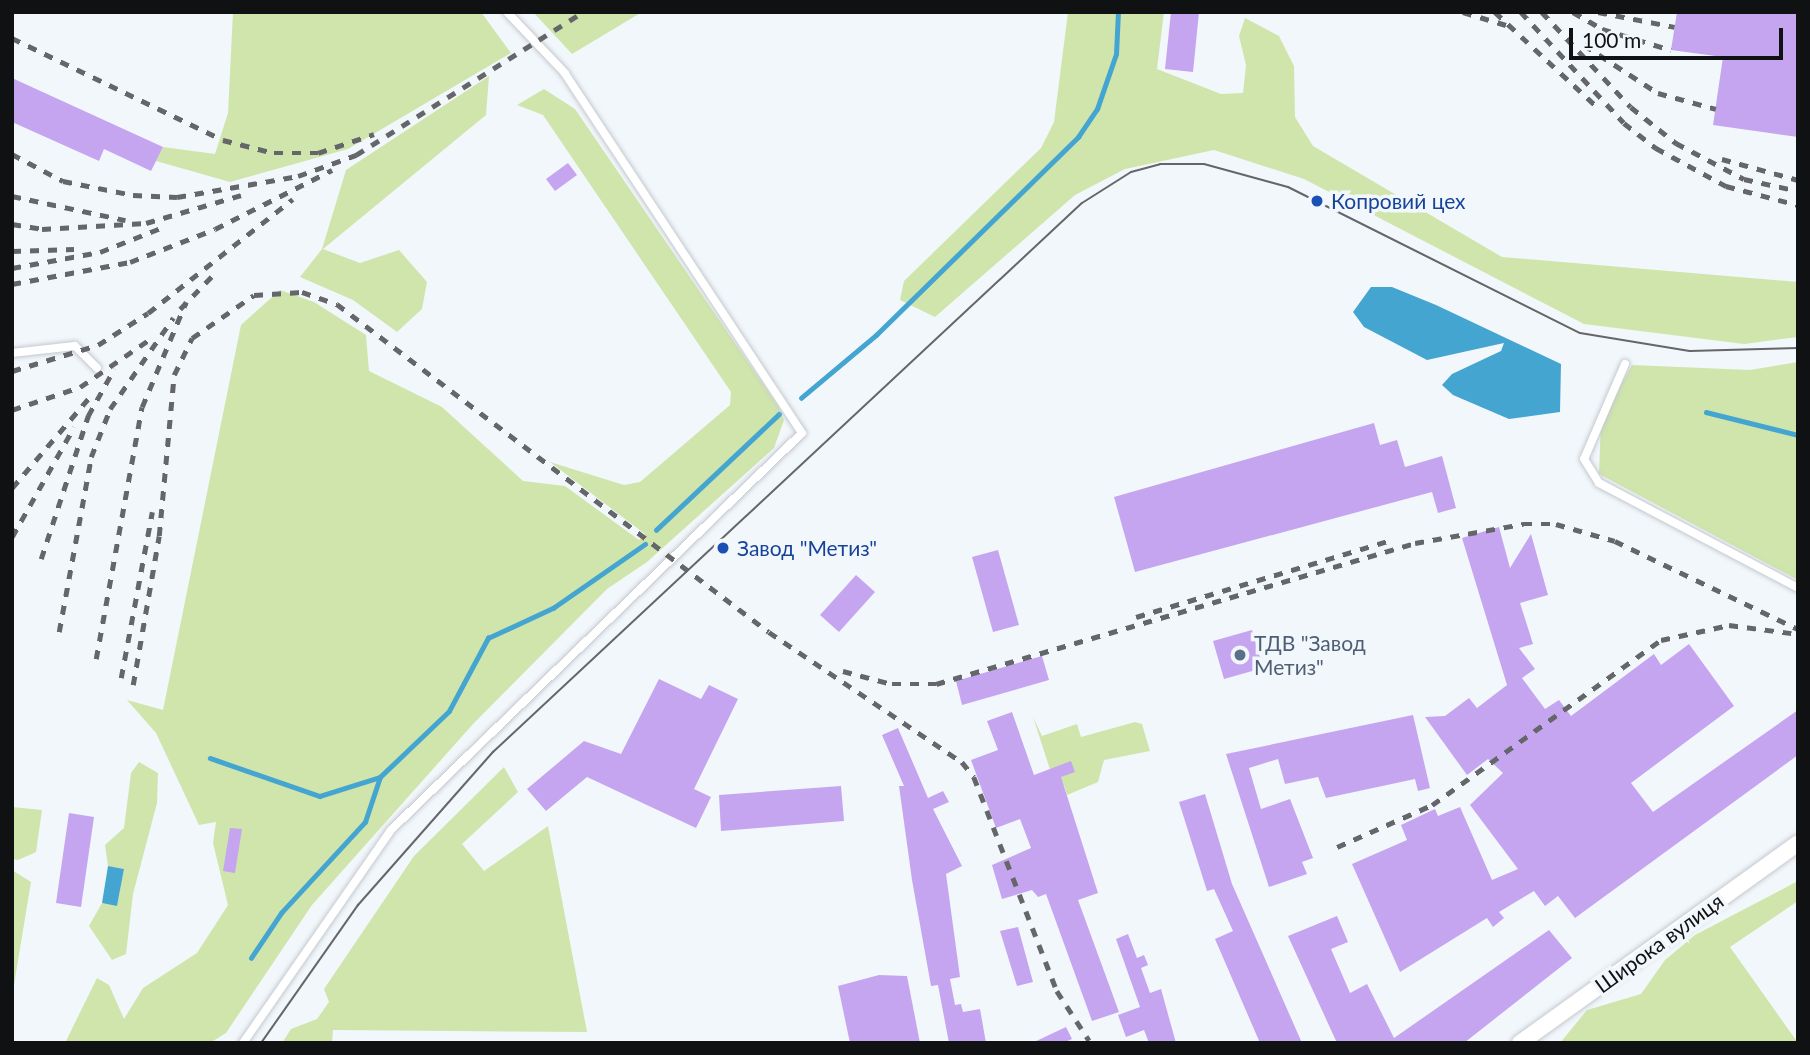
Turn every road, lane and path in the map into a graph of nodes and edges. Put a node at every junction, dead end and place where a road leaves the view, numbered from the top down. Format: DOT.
graph roads {
  1 [pos="506,12"];
  2 [pos="12,353"];
  3 [pos="1625,364"];
  4 [pos="97,368"];
  5 [pos="1798,589"];
  6 [pos="1798,843"];
  7 [pos="243,1043"];
  8 [pos="1520,1043"];
  1 -- 7 [label="lane"];
  2 -- 4 [label="lane"];
  3 -- 5 [label="lane"];
  6 -- 8 [label="street, Широка вулиця"];
}
